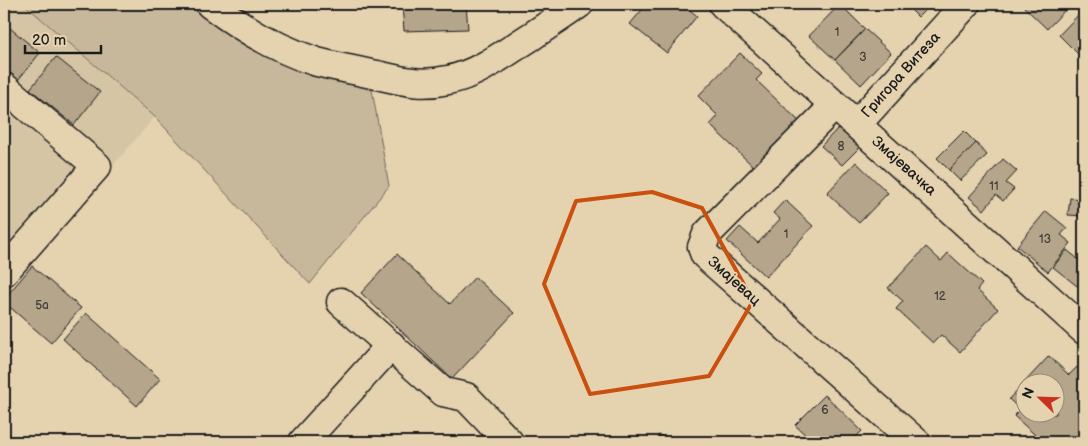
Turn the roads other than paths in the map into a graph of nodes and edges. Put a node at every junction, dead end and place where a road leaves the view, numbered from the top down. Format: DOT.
graph roads {
  1 [pos="210,4"];
  2 [pos="579,4"];
  3 [pos="723,4"];
  4 [pos="966,4"];
  5 [pos="4,87"];
  6 [pos="835,105"];
  7 [pos="857,124"];
  8 [pos="4,272"];
  9 [pos="341,302"];
  10 [pos="1083,326"];
  11 [pos="391,346"];
  12 [pos="303,442"];
  13 [pos="509,442"];
  14 [pos="916,442"];
  1 -- 2 [label="street"];
  3 -- 6 [label="street, Змајевачка"];
  4 -- 7 [label="street, Григора Витеза"];
  5 -- 8 [label="street"];
  6 -- 7 [label="street, Змајевачка"];
  6 -- 14 [label="street, Змајевац"];
  7 -- 10 [label="street, Змајевачка"];
  9 -- 11 [label="street"];
  11 -- 12 [label="street"];
  11 -- 13 [label="street"];
}
